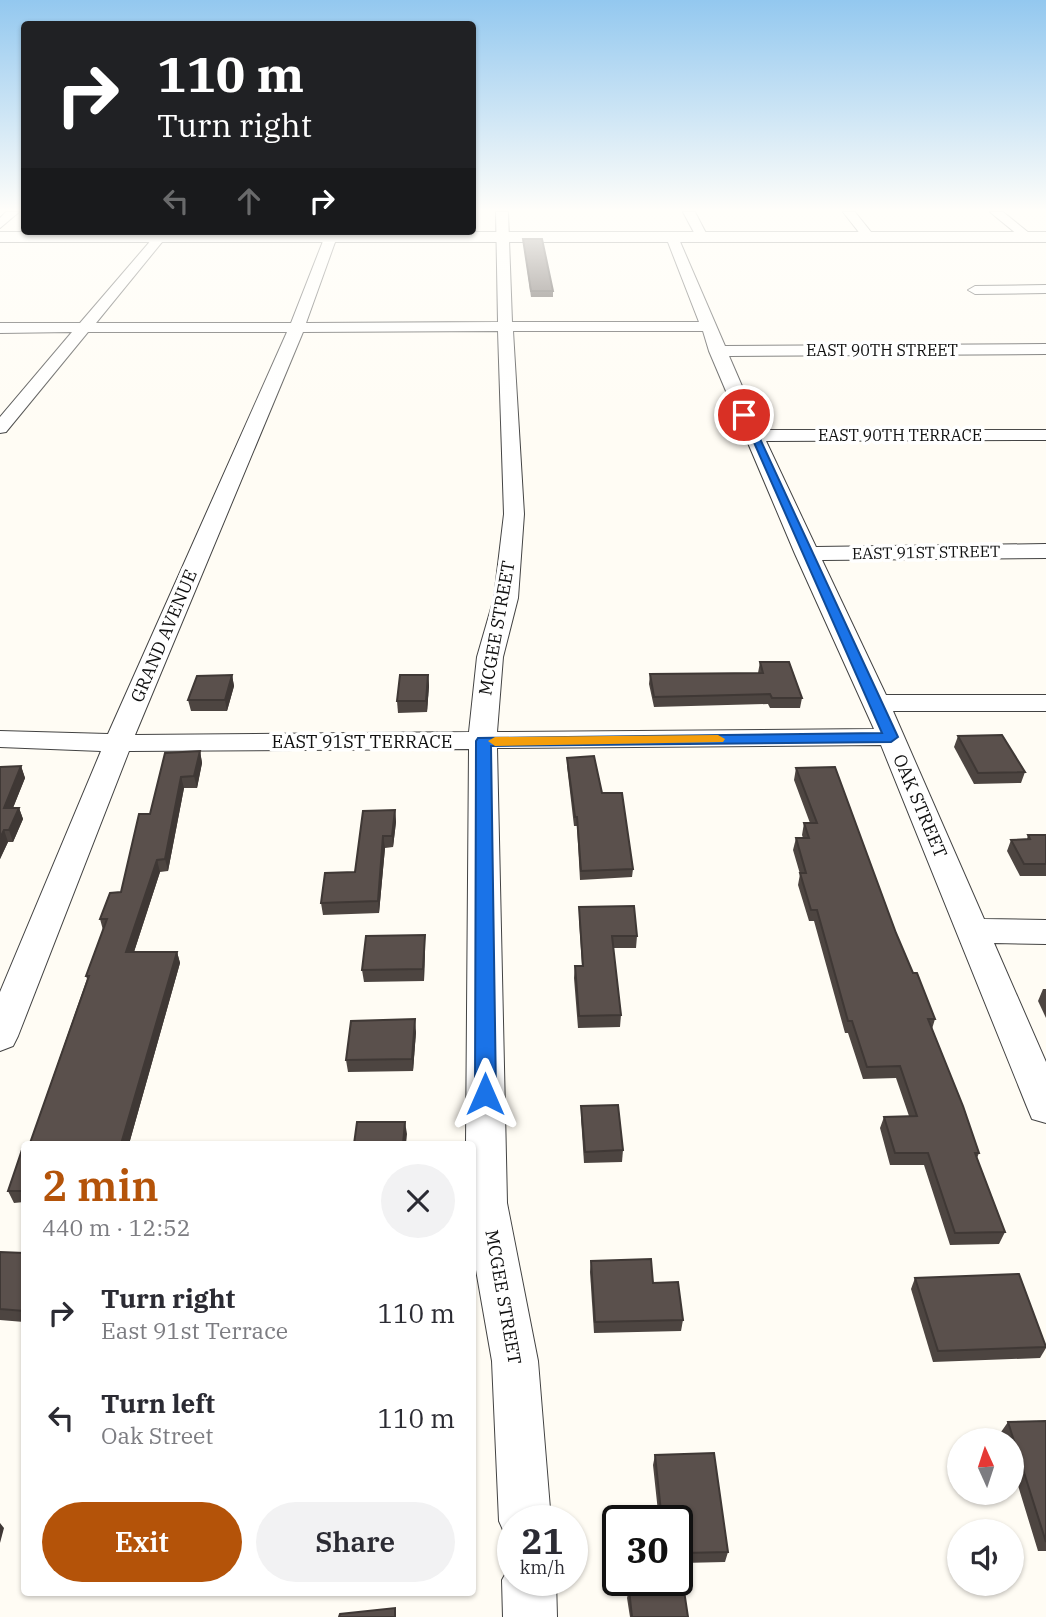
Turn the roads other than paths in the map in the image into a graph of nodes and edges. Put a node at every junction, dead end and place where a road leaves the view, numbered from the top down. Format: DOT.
graph roads {
  1 [pos="118,287"];
  2 [pos="311,287"];
  3 [pos="504,287"];
  4 [pos="691,287"];
  5 [pos="1046,289"];
  6 [pos="975,290"];
  7 [pos="507,326"];
  8 [pos="706,326"];
  9 [pos="84,327"];
  10 [pos="297,327"];
  11 [pos="0,328"];
  12 [pos="1046,349"];
  13 [pos="717,351"];
  14 [pos="0,428"];
  15 [pos="1046,435"];
  16 [pos="754,436"];
  17 [pos="1046,551"];
  18 [pos="806,554"];
  19 [pos="877,703"];
  20 [pos="1046,703"];
  21 [pos="891,737"];
  22 [pos="0,740"];
  23 [pos="483,741"];
  24 [pos="118,743"];
  25 [pos="972,931"];
  26 [pos="1046,932"];
  27 [pos="0,1036"];
  28 [pos="1046,1107"];
  29 [pos="524,1505"];
  30 [pos="529,1596"];
  31 [pos="530,1617"];
  1 -- 9 [label="street"];
  2 -- 10 [label="street, GRAND AVENUE"];
  3 -- 7 [label="street, MCGEE STREET"];
  4 -- 8 [label="street, OAK STREET"];
  5 -- 6 [label="street"];
  7 -- 8 [label="street"];
  7 -- 10 [label="street"];
  7 -- 23 [label="street, MCGEE STREET"];
  8 -- 13 [label="street, OAK STREET"];
  9 -- 10 [label="street"];
  9 -- 11 [label="street"];
  9 -- 14 [label="street"];
  10 -- 24 [label="street, GRAND AVENUE"];
  12 -- 13 [label="street, EAST 90TH STREET"];
  13 -- 16 [label="street, OAK STREET"];
  15 -- 16 [label="street, EAST 90TH TERRACE"];
  16 -- 18 [label="street, OAK STREET"];
  17 -- 18 [label="street, EAST 91ST STREET"];
  18 -- 19 [label="street, OAK STREET"];
  19 -- 20 [label="street"];
  19 -- 21 [label="street, OAK STREET"];
  21 -- 23 [label="street, EAST 91ST TERRACE"];
  21 -- 25 [label="street, OAK STREET"];
  22 -- 24 [label="street, EAST 91ST TERRACE"];
  23 -- 24 [label="street, EAST 91ST TERRACE"];
  23 -- 29 [label="street, MCGEE STREET"];
  24 -- 27 [label="street, GRAND AVENUE"];
  25 -- 26 [label="street"];
  25 -- 28 [label="street, OAK STREET"];
  30 -- 31 [label="street"];
}
